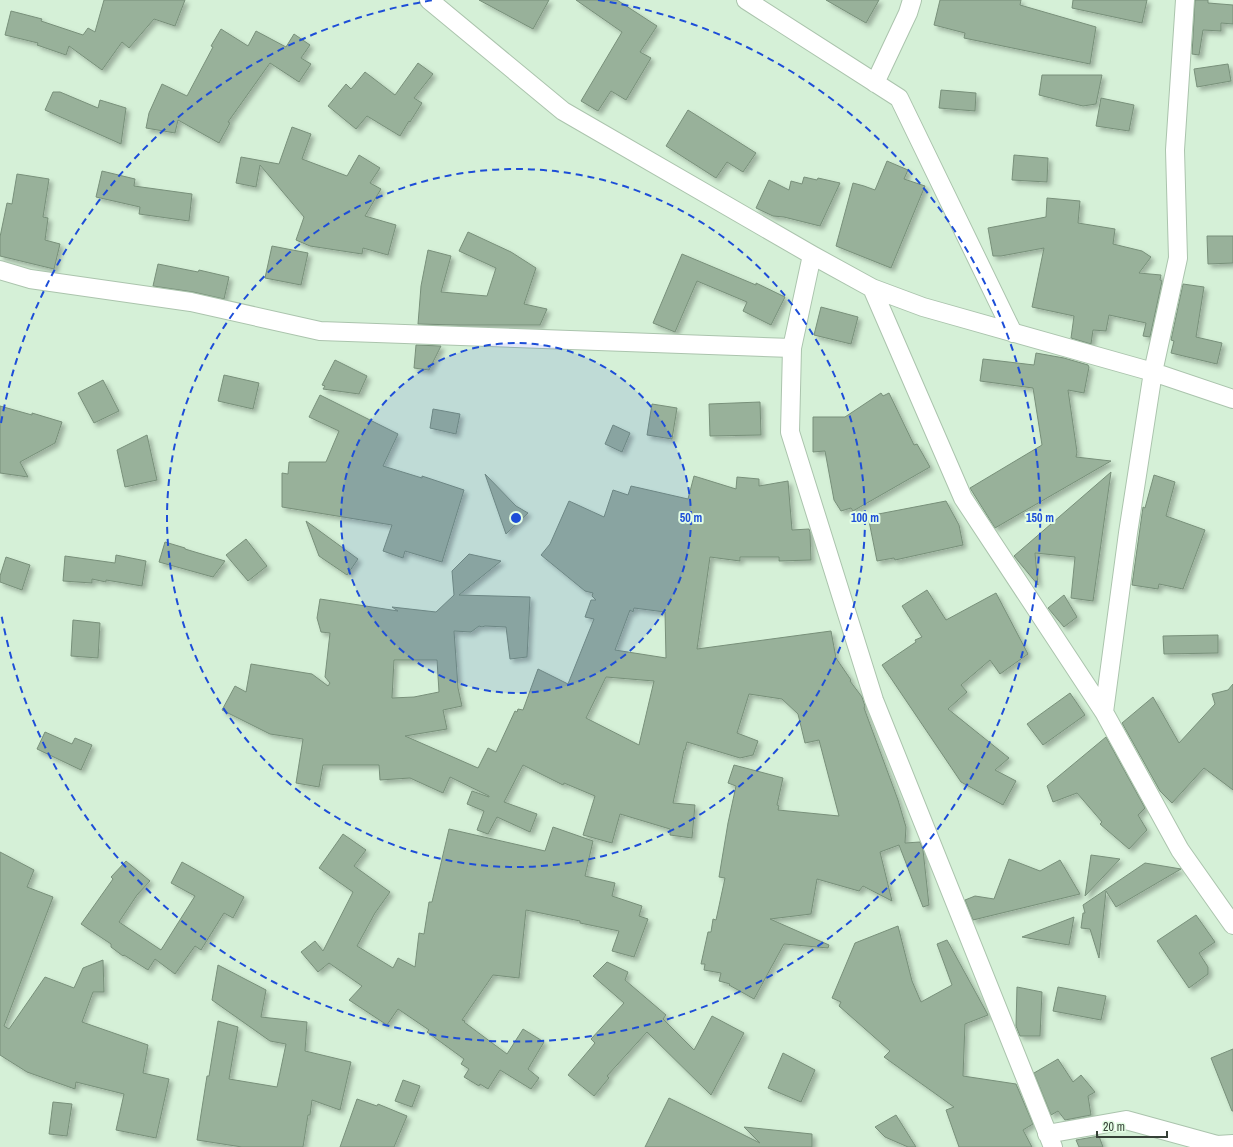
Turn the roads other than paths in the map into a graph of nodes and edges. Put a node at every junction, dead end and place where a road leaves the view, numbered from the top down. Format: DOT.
graph roads {
  1 [pos="429,0"];
  2 [pos="746,0"];
  3 [pos="912,0"];
  4 [pos="1185,0"];
  5 [pos="875,83"];
  6 [pos="812,255"];
  7 [pos="0,270"];
  8 [pos="872,288"];
  9 [pos="1013,333"];
  10 [pos="792,348"];
  11 [pos="1153,372"];
  12 [pos="1233,399"];
  13 [pos="1104,712"];
  14 [pos="1233,924"];
  15 [pos="1050,1141"];
  16 [pos="1233,1144"];
  1 -- 6 [label="street"];
  2 -- 5 [label="street"];
  3 -- 5 [label="street"];
  4 -- 11 [label="street"];
  5 -- 9 [label="street"];
  6 -- 8 [label="street"];
  6 -- 10 [label="street"];
  7 -- 10 [label="street"];
  8 -- 9 [label="street"];
  8 -- 13 [label="street"];
  9 -- 11 [label="street"];
  10 -- 15 [label="street"];
  11 -- 12 [label="street"];
  11 -- 13 [label="street"];
  13 -- 14 [label="street"];
  15 -- 16 [label="street"];
}
